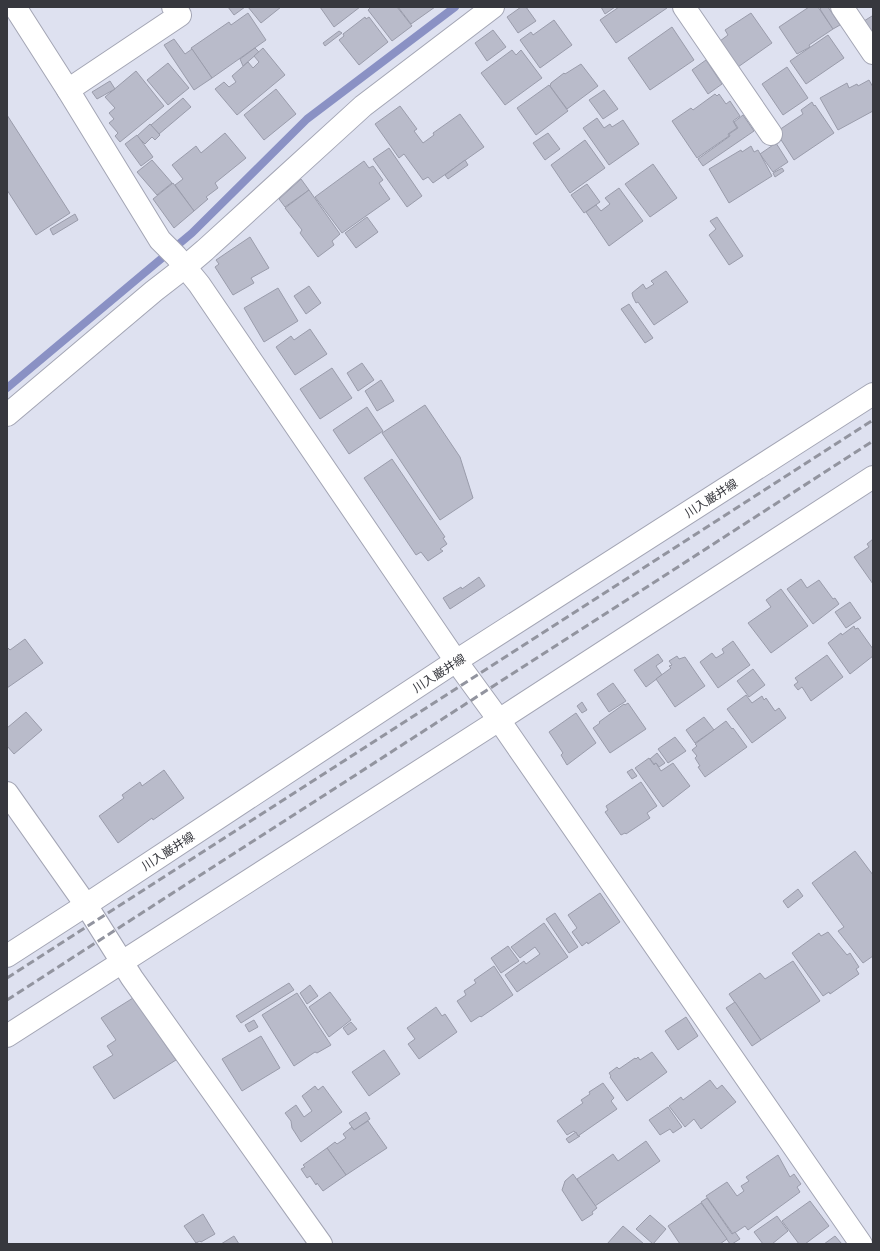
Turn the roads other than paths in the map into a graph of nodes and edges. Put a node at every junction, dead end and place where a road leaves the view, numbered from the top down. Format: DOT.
graph roads {
  1 [pos="15,7"];
  2 [pos="173,7"];
  3 [pos="493,7"];
  4 [pos="684,7"];
  5 [pos="842,7"];
  6 [pos="873,53"];
  7 [pos="68,90"];
  8 [pos="771,134"];
  9 [pos="175,256"];
  10 [pos="873,394"];
  11 [pos="7,415"];
  12 [pos="873,477"];
  13 [pos="456,661"];
  14 [pos="499,720"];
  15 [pos="7,793"];
  16 [pos="86,905"];
  17 [pos="7,956"];
  18 [pos="121,962"];
  19 [pos="7,1036"];
  20 [pos="321,1244"];
  21 [pos="861,1244"];
  1 -- 7 [label="street"];
  2 -- 7 [label="street"];
  3 -- 9 [label="street"];
  4 -- 8 [label="street"];
  5 -- 6 [label="street"];
  7 -- 9 [label="street"];
  9 -- 11 [label="street"];
  9 -- 13 [label="street"];
  10 -- 13 [label="street, 川入巌井線"];
  12 -- 14 [label="street"];
  13 -- 14 [label="street"];
  13 -- 16 [label="street, 川入巌井線"];
  14 -- 18 [label="street"];
  14 -- 21 [label="street"];
  15 -- 16 [label="street"];
  16 -- 17 [label="street, 川入巌井線"];
  16 -- 18 [label="street"];
  18 -- 19 [label="street"];
  18 -- 20 [label="street"];
}
